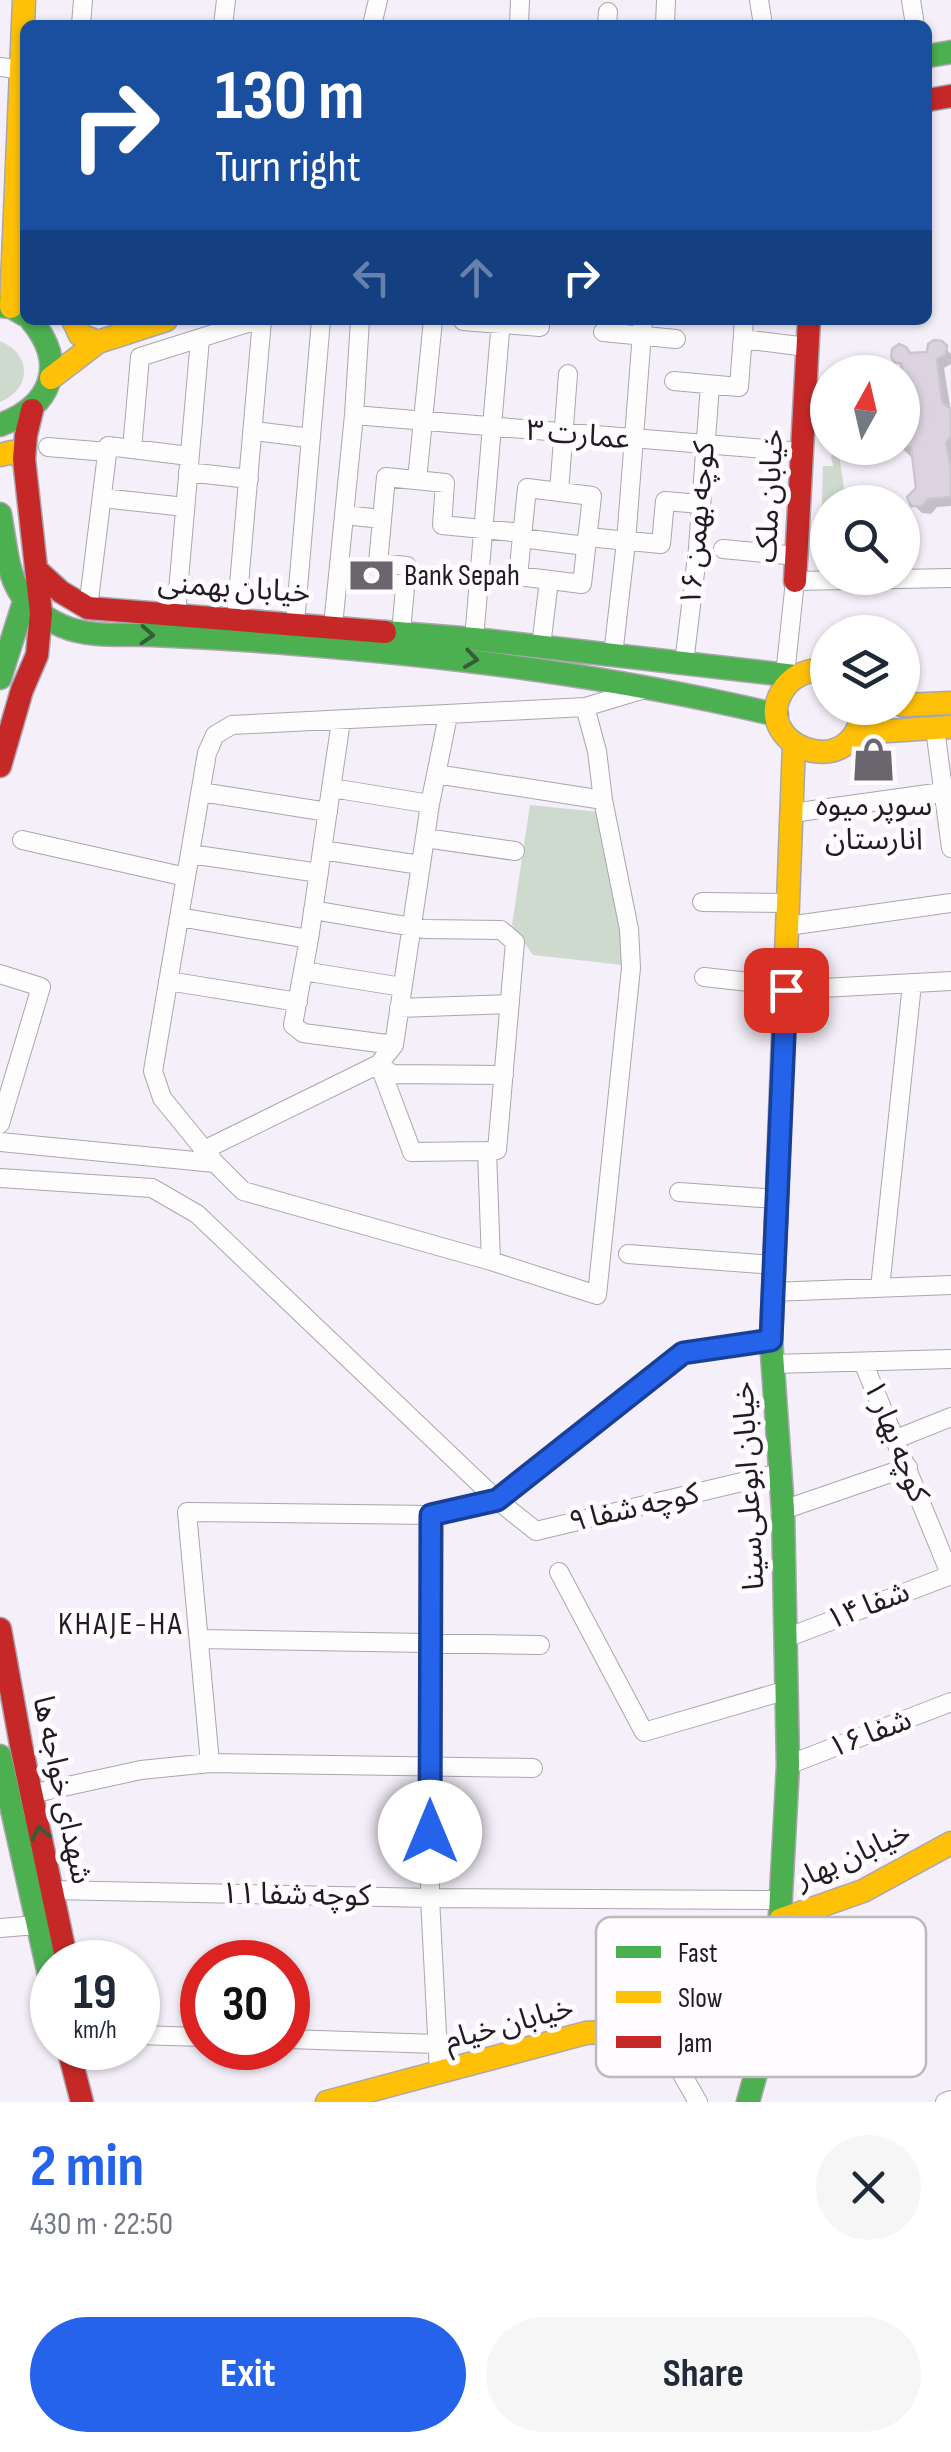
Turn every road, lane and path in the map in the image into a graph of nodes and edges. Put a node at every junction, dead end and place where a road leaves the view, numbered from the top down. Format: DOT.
graph roads {
  1 [pos="20,38"];
  2 [pos="17,66"];
  3 [pos="7,198"];
  4 [pos="19,312"];
  5 [pos="32,325"];
  6 [pos="75,325"];
  7 [pos="151,325"];
  8 [pos="243,325"];
  9 [pos="259,325"];
  10 [pos="320,325"];
  11 [pos="360,325"];
  12 [pos="432,325"];
  13 [pos="501,325"];
  14 [pos="809,325"];
  15 [pos="642,328"];
  16 [pos="743,330"];
  17 [pos="603,332"];
  18 [pos="200,339"];
  19 [pos="676,340"];
  20 [pos="98,342"];
  21 [pos="808,346"];
  22 [pos="568,374"];
  23 [pos="51,378"];
  24 [pos="674,380"];
  25 [pos="710,385"];
  26 [pos="32,410"];
  27 [pos="354,416"];
  28 [pos="422,422"];
  29 [pos="0,425"];
  30 [pos="492,428"];
  31 [pos="254,432"];
  32 [pos="564,434"];
  33 [pos="310,438"];
  34 [pos="632,440"];
  35 [pos="706,446"];
  36 [pos="48,447"];
  37 [pos="132,449"];
  38 [pos="107,452"];
  39 [pos="802,452"];
  40 [pos="0,455"];
  41 [pos="24,459"];
  42 [pos="188,464"];
  43 [pos="249,479"];
  44 [pos="417,480"];
  45 [pos="559,492"];
  46 [pos="102,498"];
  47 [pos="701,504"];
  48 [pos="185,508"];
  49 [pos="0,514"];
  50 [pos="344,515"];
  51 [pos="382,519"];
  52 [pos="484,529"];
  53 [pos="521,535"];
  54 [pos="586,541"];
  55 [pos="626,542"];
  56 [pos="723,549"];
  57 [pos="796,556"];
  58 [pos="38,571"];
  59 [pos="951,578"];
  60 [pos="550,580"];
  61 [pos="795,581"];
  62 [pos="33,606"];
  63 [pos="88,608"];
  64 [pos="176,614"];
  65 [pos="236,618"];
  66 [pos="295,623"];
  67 [pos="333,626"];
  68 [pos="94,632"];
  69 [pos="401,632"];
  70 [pos="474,639"];
  71 [pos="541,646"];
  72 [pos="37,655"];
  73 [pos="614,655"];
  74 [pos="684,662"];
  75 [pos="810,670"];
  76 [pos="790,676"];
  77 [pos="0,678"];
  78 [pos="651,687"];
  79 [pos="951,702"];
  80 [pos="920,703"];
  81 [pos="586,707"];
  82 [pos="448,716"];
  83 [pos="777,716"];
  84 [pos="342,720"];
  85 [pos="860,725"];
  86 [pos="943,728"];
  87 [pos="857,732"];
  88 [pos="794,744"];
  89 [pos="0,766"];
  90 [pos="436,774"];
  91 [pos="332,788"];
  92 [pos="200,792"];
  93 [pos="943,792"];
  94 [pos="602,800"];
  95 [pos="430,804"];
  96 [pos="328,812"];
  97 [pos="792,813"];
  98 [pos="425,838"];
  99 [pos="22,840"];
  100 [pos="951,848"];
  101 [pos="322,850"];
  102 [pos="515,851"];
  103 [pos="190,854"];
  104 [pos="420,865"];
  105 [pos="319,874"];
  106 [pos="186,877"];
  107 [pos="702,902"];
  108 [pos="951,903"];
  109 [pos="313,910"];
  110 [pos="788,914"];
  111 [pos="179,916"];
  112 [pos="412,925"];
  113 [pos="309,940"];
  114 [pos="304,971"];
  115 [pos="0,974"];
  116 [pos="704,976"];
  117 [pos="951,980"];
  118 [pos="168,981"];
  119 [pos="912,984"];
  120 [pos="402,988"];
  121 [pos="786,988"];
  122 [pos="298,1002"];
  123 [pos="510,1004"];
  124 [pos="400,1008"];
  125 [pos="394,1045"];
  126 [pos="379,1064"];
  127 [pos="504,1075"];
  128 [pos="0,1124"];
  129 [pos="0,1142"];
  130 [pos="486,1151"];
  131 [pos="210,1156"];
  132 [pos="0,1178"];
  133 [pos="679,1192"];
  134 [pos="776,1199"];
  135 [pos="628,1254"];
  136 [pos="491,1261"];
  137 [pos="774,1265"];
  138 [pos="951,1285"];
  139 [pos="880,1288"];
  140 [pos="772,1292"];
  141 [pos="771,1340"];
  142 [pos="951,1360"];
  143 [pos="863,1362"];
  144 [pos="773,1364"];
  145 [pos="951,1417"];
  146 [pos="896,1439"];
  147 [pos="908,1467"];
  148 [pos="780,1473"];
  149 [pos="497,1500"];
  150 [pos="783,1510"];
  151 [pos="431,1515"];
  152 [pos="944,1538"];
  153 [pos="559,1572"];
  154 [pos="951,1575"];
  155 [pos="0,1629"];
  156 [pos="786,1638"];
  157 [pos="199,1639"];
  158 [pos="430,1644"];
  159 [pos="540,1645"];
  160 [pos="787,1690"];
  161 [pos="951,1702"];
  162 [pos="0,1756"];
  163 [pos="210,1763"];
  164 [pos="430,1765"];
  165 [pos="788,1765"];
  166 [pos="533,1768"];
  167 [pos="4,1789"];
  168 [pos="32,1794"];
  169 [pos="951,1843"];
  170 [pos="52,1890"];
  171 [pos="430,1898"];
  172 [pos="780,1910"];
  173 [pos="779,1917"];
  174 [pos="36,1926"];
  175 [pos="0,1928"];
  176 [pos="40,1940"];
  177 [pos="62,1940"];
  178 [pos="596,2032"];
  179 [pos="310,2040"];
  180 [pos="438,2044"];
  181 [pos="74,2070"];
  182 [pos="92,2070"];
  183 [pos="439,2073"];
  184 [pos="684,2077"];
  185 [pos="755,2077"];
  186 [pos="82,2102"];
  187 [pos="100,2102"];
  188 [pos="327,2102"];
  189 [pos="698,2102"];
  190 [pos="748,2102"];
  1 -- 2 [label="street"];
  2 -- 3 [label="street"];
  3 -- 4 [label="street"];
  5 -- 23 [label="street"];
  6 -- 20 [label="street"];
  7 -- 20 [label="street"];
  8 -- 18 [label="street"];
  9 -- 31 [label="street"];
  10 -- 33 [label="street"];
  11 -- 27 [label="street"];
  12 -- 28 [label="street"];
  13 -- 30 [label="street"];
  14 -- 21 [label="street, خیابان ملک"];
  15 -- 17 [label="street"];
  15 -- 19 [label="street"];
  15 -- 34 [label="street"];
  16 -- 21 [label="street"];
  16 -- 25 [label="street"];
  18 -- 37 [label="street"];
  18 -- 42 [label="street"];
  20 -- 23 [label="street"];
  21 -- 39 [label="street, خیابان ملک"];
  22 -- 32 [label="street"];
  23 -- 26 [label="street"];
  24 -- 25 [label="street"];
  25 -- 35 [label="street, کوچه بهمن ۱۶"];
  26 -- 29 [label="street"];
  26 -- 41 [label="street"];
  27 -- 28 [label="street, عمارت ۳"];
  27 -- 50 [label="street"];
  28 -- 30 [label="street, عمارت ۳"];
  28 -- 44 [label="street"];
  30 -- 32 [label="street, عمارت ۳"];
  30 -- 52 [label="street"];
  31 -- 33 [label="street"];
  31 -- 43 [label="street"];
  32 -- 34 [label="street, عمارت ۳"];
  32 -- 45 [label="street"];
  33 -- 66 [label="street"];
  34 -- 35 [label="street, عمارت ۳"];
  34 -- 55 [label="street"];
  35 -- 39 [label="street, عمارت ۳"];
  35 -- 47 [label="street, کوچه بهمن ۱۶"];
  36 -- 38 [label="street"];
  37 -- 38 [label="street"];
  37 -- 42 [label="street"];
  38 -- 46 [label="street"];
  39 -- 57 [label="street, خیابان ملک"];
  40 -- 41 [label="street"];
  41 -- 58 [label="street"];
  42 -- 43 [label="street"];
  42 -- 48 [label="street"];
  43 -- 65 [label="street"];
  44 -- 51 [label="street"];
  44 -- 52 [label="street"];
  45 -- 53 [label="street"];
  45 -- 54 [label="street"];
  46 -- 48 [label="street"];
  46 -- 63 [label="street"];
  47 -- 55 [label="street"];
  47 -- 74 [label="street, کوچه بهمن ۱۶"];
  48 -- 64 [label="street"];
  49 -- 62 [label="street"];
  50 -- 51 [label="street"];
  50 -- 67 [label="street"];
  51 -- 69 [label="street"];
  52 -- 53 [label="street"];
  52 -- 70 [label="street"];
  53 -- 54 [label="street"];
  53 -- 60 [label="street"];
  54 -- 55 [label="street"];
  54 -- 60 [label="street"];
  55 -- 73 [label="street"];
  56 -- 57 [label="street"];
  57 -- 61 [label="street, خیابان ملک"];
  58 -- 62 [label="street"];
  58 -- 63 [label="street, خیابان بهمنی"];
  59 -- 61 [label="street"];
  60 -- 71 [label="street"];
  61 -- 76 [label="street, خیابان ملک"];
  62 -- 68 [label="street, خیابان بهمنی"];
  62 -- 72 [label="street"];
  62 -- 77 [label="street"];
  63 -- 64 [label="street, خیابان بهمنی"];
  64 -- 65 [label="street, خیابان بهمنی"];
  65 -- 66 [label="street, خیابان بهمنی"];
  66 -- 67 [label="street, خیابان بهمنی"];
  67 -- 69 [label="street, خیابان بهمنی"];
  68 -- 72 [label="street"];
  68 -- 78 [label="street, خیابان بهمنی, one-way"];
  69 -- 70 [label="street, خیابان بهمنی"];
  70 -- 71 [label="street, خیابان بهمنی"];
  71 -- 73 [label="street, خیابان بهمنی"];
  72 -- 89 [label="street"];
  73 -- 74 [label="street, خیابان بهمنی"];
  74 -- 76 [label="street, خیابان بهمنی"];
  75 -- 76 [label="street, خیابان بهمنی"];
  76 -- 83 [label="street"];
  78 -- 81 [label="street"];
  78 -- 83 [label="street, خیابان بهمنی"];
  79 -- 80 [label="street"];
  81 -- 82 [label="street"];
  81 -- 94 [label="street"];
  82 -- 84 [label="street"];
  82 -- 90 [label="street"];
  83 -- 88 [label="street"];
  84 -- 91 [label="street"];
  84 -- 92 [label="street"];
  85 -- 87 [label="street"];
  86 -- 87 [label="street"];
  86 -- 93 [label="street"];
  87 -- 88 [label="street"];
  88 -- 97 [label="street, خیابان ابوعلی‌سینا"];
  90 -- 94 [label="street"];
  90 -- 95 [label="street"];
  91 -- 95 [label="street"];
  91 -- 96 [label="street"];
  92 -- 96 [label="street"];
  92 -- 103 [label="street"];
  93 -- 97 [label="street"];
  93 -- 100 [label="street"];
  94 -- 136 [label="street"];
  95 -- 98 [label="street"];
  96 -- 101 [label="street"];
  97 -- 110 [label="street, خیابان ابوعلی‌سینا"];
  98 -- 102 [label="street"];
  98 -- 104 [label="street"];
  99 -- 106 [label="street"];
  101 -- 104 [label="street"];
  101 -- 105 [label="street"];
  103 -- 105 [label="street"];
  103 -- 106 [label="street"];
  104 -- 112 [label="street"];
  105 -- 109 [label="street"];
  106 -- 111 [label="street"];
  107 -- 110 [label="street"];
  108 -- 110 [label="street"];
  109 -- 112 [label="street"];
  109 -- 113 [label="street"];
  110 -- 121 [label="street, خیابان ابوعلی‌سینا"];
  111 -- 113 [label="street"];
  111 -- 118 [label="street"];
  112 -- 120 [label="street"];
  112 -- 123 [label="street"];
  113 -- 114 [label="street"];
  114 -- 120 [label="street"];
  114 -- 122 [label="street"];
  115 -- 128 [label="street"];
  116 -- 121 [label="street"];
  117 -- 119 [label="street"];
  118 -- 122 [label="street"];
  118 -- 131 [label="street"];
  119 -- 121 [label="street"];
  119 -- 139 [label="street"];
  120 -- 124 [label="street"];
  121 -- 134 [label="street, خیابان ابوعلی‌سینا"];
  122 -- 125 [label="street"];
  123 -- 124 [label="street"];
  123 -- 127 [label="street"];
  124 -- 125 [label="street"];
  125 -- 126 [label="street"];
  126 -- 127 [label="street"];
  126 -- 130 [label="street"];
  126 -- 131 [label="street"];
  127 -- 130 [label="street"];
  129 -- 131 [label="street"];
  130 -- 136 [label="street"];
  131 -- 136 [label="street"];
  132 -- 149 [label="street"];
  133 -- 134 [label="street"];
  134 -- 137 [label="street, خیابان ابوعلی‌سینا"];
  135 -- 137 [label="street"];
  137 -- 140 [label="street, خیابان ابوعلی‌سینا"];
  138 -- 139 [label="street"];
  139 -- 140 [label="street"];
  140 -- 141 [label="street, خیابان ابوعلی‌سینا"];
  141 -- 144 [label="street, خیابان ابوعلی‌سینا"];
  141 -- 149 [label="street"];
  142 -- 143 [label="street"];
  143 -- 144 [label="street"];
  143 -- 146 [label="street, کوچه بهار ۱"];
  144 -- 148 [label="street, خیابان ابوعلی‌سینا"];
  145 -- 146 [label="street"];
  146 -- 147 [label="street, کوچه بهار ۱"];
  147 -- 150 [label="street"];
  147 -- 152 [label="street, کوچه بهار ۱"];
  148 -- 149 [label="street, کوچه شفا ۹"];
  148 -- 150 [label="street, خیابان ابوعلی‌سینا"];
  149 -- 151 [label="street"];
  150 -- 156 [label="street, خیابان ابوعلی‌سینا"];
  151 -- 157 [label="street"];
  151 -- 158 [label="street"];
  152 -- 154 [label="street, کوچه بهار ۱"];
  153 -- 160 [label="street"];
  154 -- 156 [label="street, شفا ۱۴"];
  155 -- 168 [label="street, شهدای خواجه ها"];
  156 -- 160 [label="street, خیابان ابوعلی‌سینا"];
  157 -- 158 [label="street"];
  157 -- 163 [label="street"];
  158 -- 159 [label="street"];
  158 -- 164 [label="street"];
  160 -- 165 [label="street, خیابان ابوعلی‌سینا"];
  161 -- 165 [label="street, شفا ۱۶"];
  162 -- 167 [label="street, شهدای خواجه ها"];
  163 -- 164 [label="street"];
  163 -- 168 [label="street"];
  164 -- 166 [label="street"];
  164 -- 171 [label="street"];
  165 -- 172 [label="street, خیابان ابوعلی‌سینا"];
  167 -- 174 [label="street, شهدای خواجه ها"];
  170 -- 168 [label="street, شهدای خواجه ها, one-way"];
  169 -- 172 [label="street, خیابان بهار"];
  170 -- 171 [label="street, کوچه شفا ۱۱"];
  170 -- 177 [label="street, شهدای خواجه ها"];
  171 -- 172 [label="street, کوچه شفا ۱۱"];
  171 -- 180 [label="street"];
  172 -- 173 [label="street, خیابان ابوعلی‌سینا"];
  174 -- 175 [label="street"];
  174 -- 176 [label="street, شهدای خواجه ها"];
  178 -- 183 [label="street, خیابان خیام"];
  179 -- 180 [label="street"];
  180 -- 183 [label="street"];
  181 -- 186 [label="street"];
  182 -- 187 [label="street"];
  183 -- 188 [label="street, خیابان خیام"];
  184 -- 189 [label="street"];
  185 -- 190 [label="street, خیابان ابوعلی‌سینا"];
}
